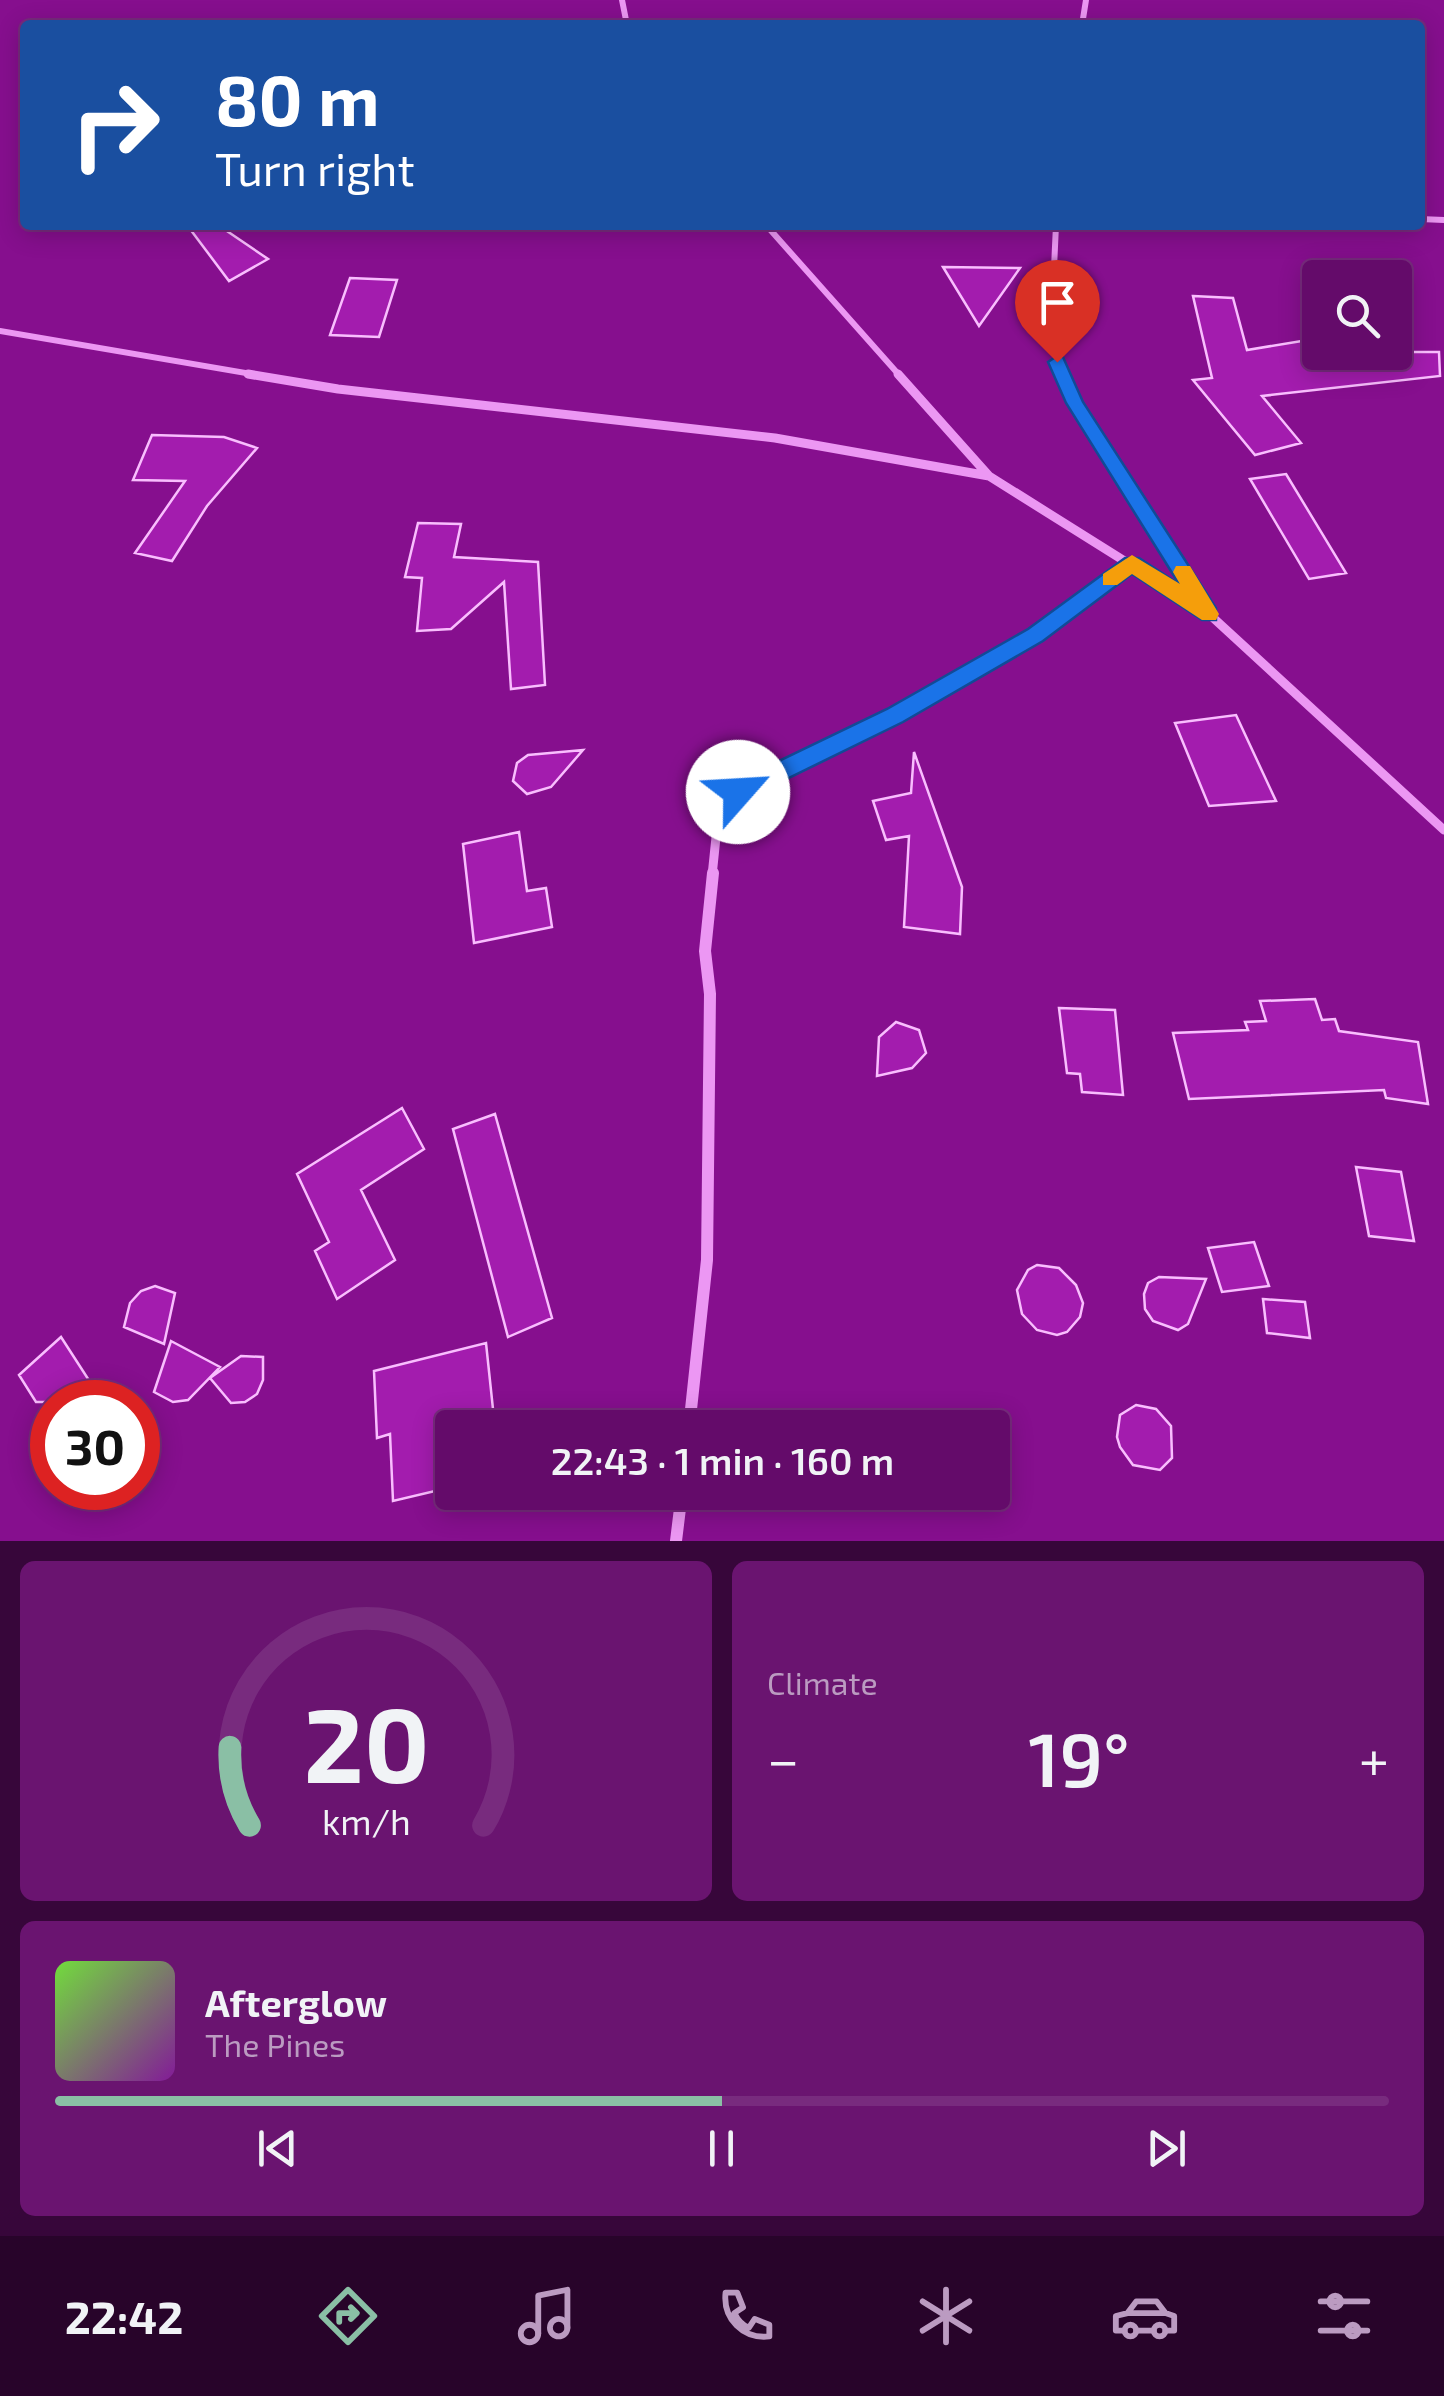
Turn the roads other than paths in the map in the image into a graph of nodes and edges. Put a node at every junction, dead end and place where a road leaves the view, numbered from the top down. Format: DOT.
graph roads {
  1 [pos="770,230"];
  2 [pos="1056,230"];
  3 [pos="0,331"];
  4 [pos="990,476"];
  5 [pos="1132,563"];
  6 [pos="1209,614"];
  7 [pos="1444,830"];
  8 [pos="691,1410"];
  9 [pos="680,1510"];
  10 [pos="676,1541"];
  1 -- 4 [label="street"];
  2 -- 6 [label="street"];
  3 -- 4 [label="street"];
  4 -- 5 [label="street"];
  5 -- 6 [label="street"];
  5 -- 8 [label="street"];
  6 -- 7 [label="street"];
  9 -- 10 [label="street"];
}
